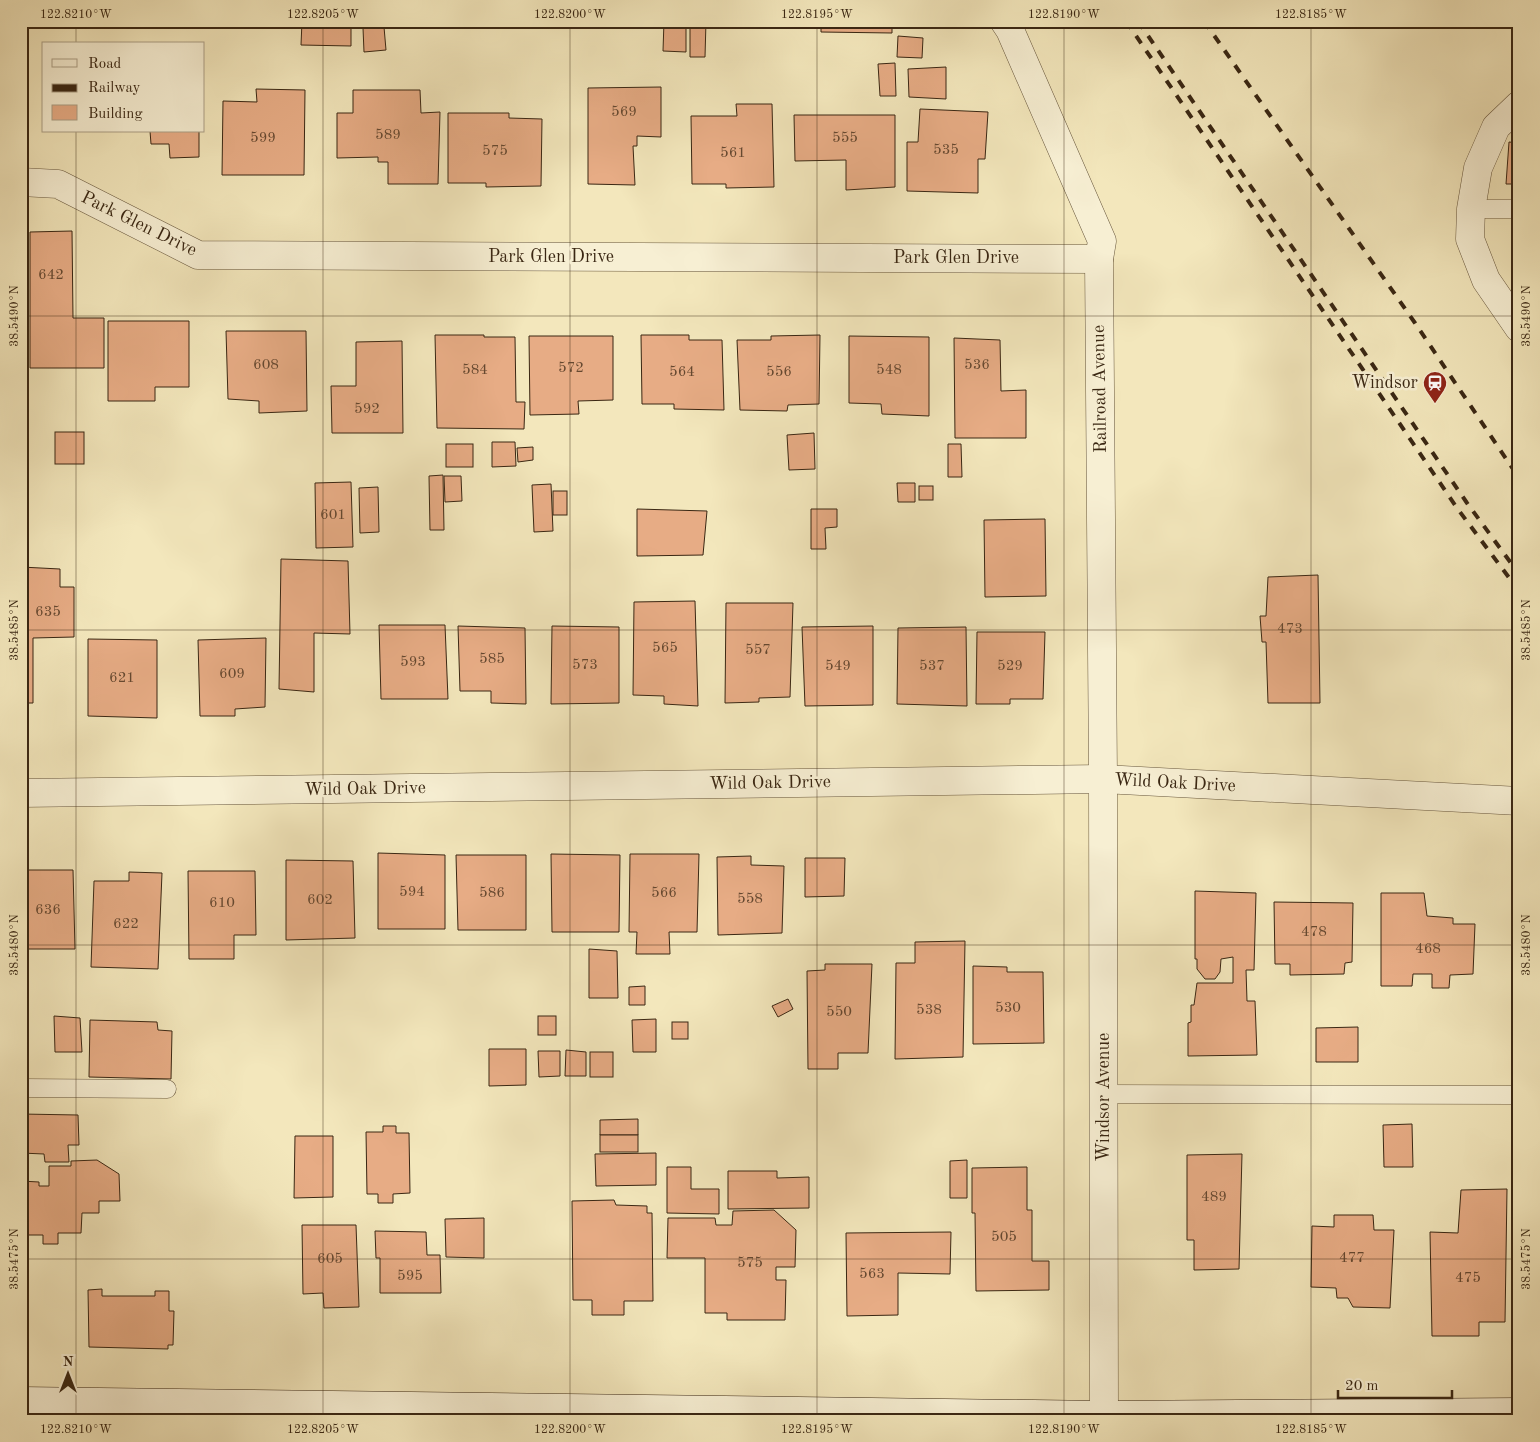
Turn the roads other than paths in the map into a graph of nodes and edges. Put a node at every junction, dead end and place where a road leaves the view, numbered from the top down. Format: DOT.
graph roads {
  1 [pos="1004,21"];
  2 [pos="1519,106"];
  3 [pos="21,182"];
  4 [pos="1472,209"];
  5 [pos="1519,209"];
  6 [pos="1098,258"];
  7 [pos="1519,328"];
  8 [pos="1104,779"];
  9 [pos="21,794"];
  10 [pos="1519,801"];
  11 [pos="21,1088"];
  12 [pos="167,1090"];
  13 [pos="1104,1094"];
  14 [pos="1519,1095"];
  15 [pos="21,1401"];
  16 [pos="1519,1412"];
  17 [pos="387,1414"];
  18 [pos="1104,1415"];
  1 -- 6 [label="street, Railroad Avenue"];
  2 -- 4 [label="street"];
  3 -- 6 [label="street, Park Glen Drive"];
  4 -- 5 [label="lane"];
  4 -- 7 [label="street"];
  6 -- 8 [label="street, Railroad Avenue"];
  8 -- 9 [label="street, Wild Oak Drive"];
  8 -- 10 [label="street, Wild Oak Drive"];
  8 -- 13 [label="street, Windsor Avenue"];
  11 -- 12 [label="lane"];
  13 -- 14 [label="lane"];
  13 -- 18 [label="street, Windsor Avenue"];
  15 -- 17 [label="street"];
  16 -- 18 [label="street"];
  17 -- 18 [label="street"];
}
